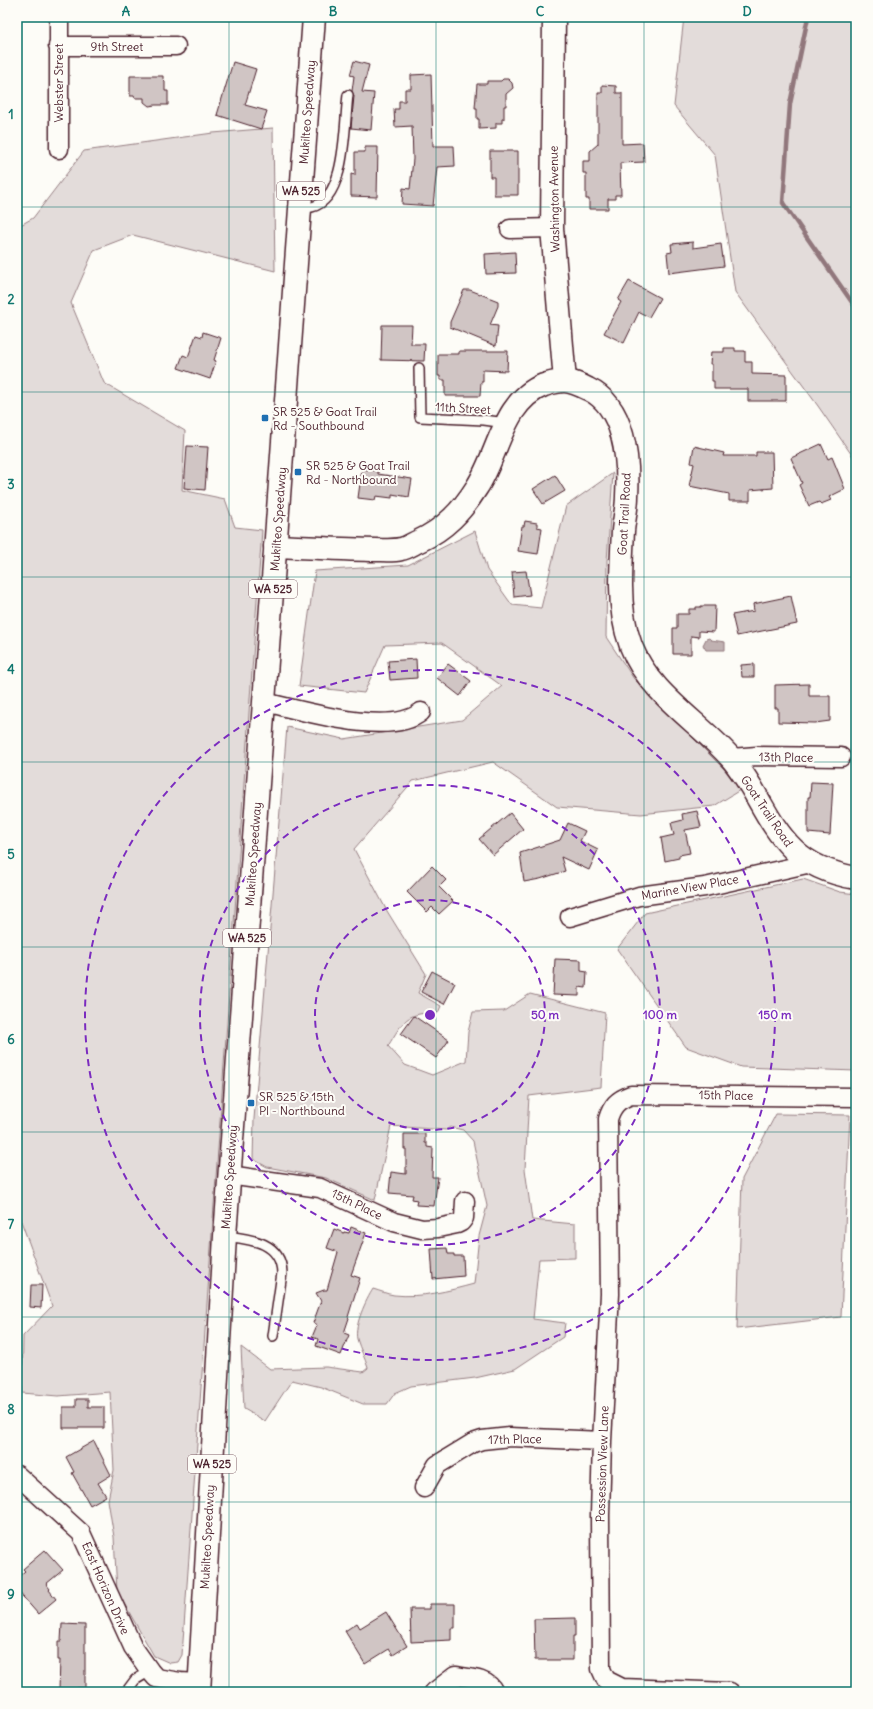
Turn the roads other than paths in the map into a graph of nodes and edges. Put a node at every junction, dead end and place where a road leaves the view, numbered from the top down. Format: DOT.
graph roads {
  1 [pos="59,17"];
  2 [pos="314,17"];
  3 [pos="554,17"];
  4 [pos="58,46"];
  5 [pos="176,46"];
  6 [pos="348,95"];
  7 [pos="59,149"];
  8 [pos="300,208"];
  9 [pos="552,228"];
  10 [pos="510,229"];
  11 [pos="418,368"];
  12 [pos="566,380"];
  13 [pos="506,424"];
  14 [pos="275,546"];
  15 [pos="264,702"];
  16 [pos="422,712"];
  17 [pos="841,757"];
  18 [pos="731,758"];
  19 [pos="811,863"];
  20 [pos="856,878"];
  21 [pos="570,916"];
  22 [pos="856,1096"];
  23 [pos="608,1119"];
  24 [pos="229,1175"];
  25 [pos="464,1201"];
  26 [pos="225,1236"];
  27 [pos="273,1336"];
  28 [pos="602,1441"];
  29 [pos="17,1475"];
  30 [pos="424,1488"];
  31 [pos="150,1671"];
  32 [pos="199,1687"];
  33 [pos="126,1692"];
  34 [pos="434,1692"];
  35 [pos="494,1692"];
  36 [pos="730,1692"];
  1 -- 4 [label="street, Webster Street"];
  2 -- 8 [label="main road, Mukilteo Speedway / WA 525"];
  3 -- 9 [label="main road, Washington Avenue"];
  4 -- 5 [label="street, 9th Street"];
  4 -- 7 [label="street, Webster Street"];
  6 -- 8 [label="lane"];
  8 -- 14 [label="main road, Mukilteo Speedway / WA 525"];
  9 -- 10 [label="street"];
  9 -- 12 [label="main road, Washington Avenue"];
  11 -- 13 [label="lane, 11th Street"];
  12 -- 13 [label="main road"];
  12 -- 18 [label="main road, Goat Trail Road"];
  13 -- 14 [label="main road"];
  14 -- 15 [label="main road, Mukilteo Speedway / WA 525"];
  15 -- 16 [label="street"];
  15 -- 24 [label="main road, Mukilteo Speedway / WA 525"];
  17 -- 18 [label="street, 13th Place"];
  18 -- 19 [label="main road, Goat Trail Road"];
  19 -- 20 [label="main road, Goat Trail Road"];
  19 -- 21 [label="street, Marine View Place"];
  22 -- 23 [label="street, 15th Place"];
  23 -- 28 [label="street, Possession View Lane"];
  24 -- 25 [label="street, 15th Place"];
  24 -- 26 [label="main road, Mukilteo Speedway / WA 525"];
  26 -- 27 [label="lane"];
  26 -- 32 [label="main road, Mukilteo Speedway / WA 525"];
  28 -- 30 [label="street, 17th Place"];
  28 -- 36 [label="street, Possession View Lane"];
  29 -- 31 [label="street, East Horizon Drive"];
  31 -- 32 [label="street, East Horizon Drive"];
  31 -- 33 [label="lane"];
  34 -- 35 [label="street"];
}
